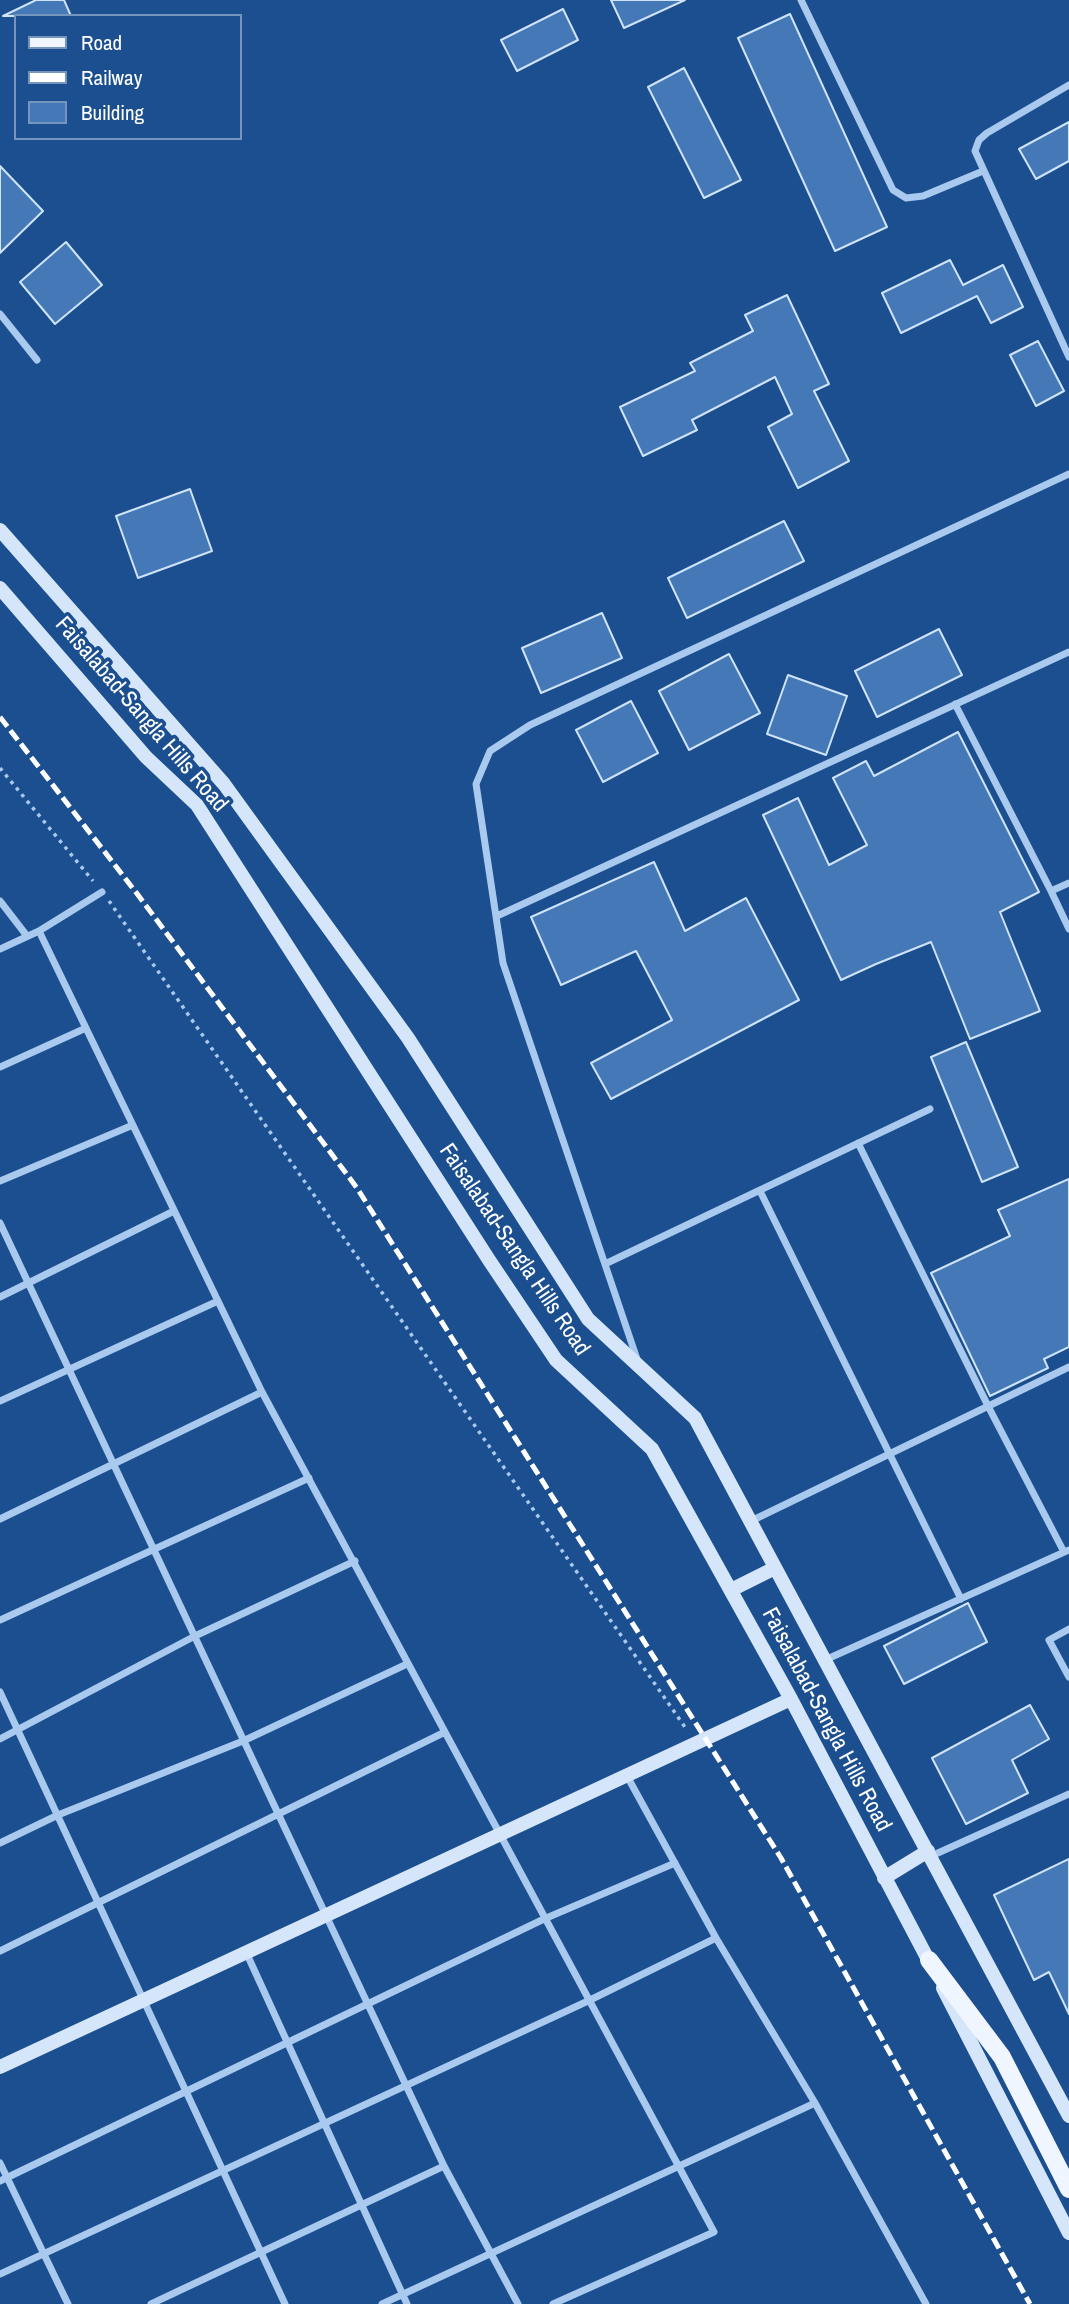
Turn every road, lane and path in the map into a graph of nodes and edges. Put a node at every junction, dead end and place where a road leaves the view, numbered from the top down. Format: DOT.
graph roads {
  1 [pos="801,0"];
  2 [pos="1069,85"];
  3 [pos="983,171"];
  4 [pos="0,314"];
  5 [pos="1069,357"];
  6 [pos="37,360"];
  7 [pos="1069,474"];
  8 [pos="0,530"];
  9 [pos="0,588"];
  10 [pos="1069,652"];
  11 [pos="956,704"];
  12 [pos="0,768"];
  13 [pos="1069,883"];
  14 [pos="102,891"];
  15 [pos="1051,891"];
  16 [pos="0,901"];
  17 [pos="497,916"];
  18 [pos="1069,929"];
  19 [pos="39,931"];
  20 [pos="27,936"];
  21 [pos="0,949"];
  22 [pos="86,1028"];
  23 [pos="0,1066"];
  24 [pos="930,1109"];
  25 [pos="133,1125"];
  26 [pos="858,1143"];
  27 [pos="0,1181"];
  28 [pos="760,1191"];
  29 [pos="174,1210"];
  30 [pos="0,1223"];
  31 [pos="605,1264"];
  32 [pos="28,1283"];
  33 [pos="0,1297"];
  34 [pos="218,1301"];
  35 [pos="639,1366"];
  36 [pos="1069,1367"];
  37 [pos="69,1370"];
  38 [pos="262,1392"];
  39 [pos="0,1401"];
  40 [pos="988,1406"];
  41 [pos="889,1454"];
  42 [pos="114,1464"];
  43 [pos="309,1478"];
  44 [pos="0,1519"];
  45 [pos="750,1521"];
  46 [pos="154,1549"];
  47 [pos="1067,1551"];
  48 [pos="355,1561"];
  49 [pos="775,1568"];
  50 [pos="731,1590"];
  51 [pos="961,1599"];
  52 [pos="0,1620"];
  53 [pos="1069,1629"];
  54 [pos="195,1636"];
  55 [pos="825,1660"];
  56 [pos="407,1664"];
  57 [pos="1069,1677"];
  58 [pos="0,1692"];
  59 [pos="791,1699"];
  60 [pos="19,1731"];
  61 [pos="445,1732"];
  62 [pos="0,1739"];
  63 [pos="243,1741"];
  64 [pos="696,1743"];
  65 [pos="627,1776"];
  66 [pos="1069,1794"];
  67 [pos="279,1814"];
  68 [pos="58,1815"];
  69 [pos="499,1835"];
  70 [pos="0,1843"];
  71 [pos="930,1854"];
  72 [pos="675,1863"];
  73 [pos="886,1881"];
  74 [pos="98,1903"];
  75 [pos="326,1915"];
  76 [pos="544,1919"];
  77 [pos="716,1938"];
  78 [pos="0,1951"];
  79 [pos="246,1952"];
  80 [pos="929,1959"];
  81 [pos="143,2000"];
  82 [pos="589,2001"];
  83 [pos="368,2004"];
  84 [pos="288,2042"];
  85 [pos="0,2067"];
  86 [pos="407,2085"];
  87 [pos="186,2092"];
  88 [pos="815,2103"];
  89 [pos="1067,2107"];
  90 [pos="324,2123"];
  91 [pos="0,2163"];
  92 [pos="444,2166"];
  93 [pos="678,2166"];
  94 [pos="223,2170"];
  95 [pos="4,2180"];
  96 [pos="1069,2189"];
  97 [pos="362,2205"];
  98 [pos="1069,2233"];
  99 [pos="261,2252"];
  100 [pos="491,2253"];
  101 [pos="43,2254"];
  102 [pos="0,2274"];
  103 [pos="402,2294"];
  104 [pos="68,2304"];
  105 [pos="151,2304"];
  106 [pos="285,2304"];
  107 [pos="382,2304"];
  108 [pos="407,2304"];
  109 [pos="518,2304"];
  110 [pos="553,2304"];
  111 [pos="926,2304"];
  1 -- 3 [label="street"];
  2 -- 3 [label="street"];
  3 -- 5 [label="street"];
  4 -- 6 [label="street"];
  7 -- 17 [label="street"];
  8 -- 35 [label="main road, Faisalabad-Sangla Hills Road"];
  9 -- 50 [label="main road, Faisalabad-Sangla Hills Road"];
  10 -- 11 [label="street"];
  11 -- 15 [label="street"];
  11 -- 17 [label="street"];
  12 -- 14 [label="path"];
  13 -- 15 [label="street"];
  14 -- 19 [label="street"];
  14 -- 64 [label="path"];
  15 -- 18 [label="street"];
  16 -- 20 [label="street"];
  17 -- 31 [label="street"];
  19 -- 20 [label="street"];
  19 -- 22 [label="street"];
  20 -- 21 [label="street"];
  22 -- 23 [label="street"];
  22 -- 25 [label="street"];
  24 -- 26 [label="street"];
  25 -- 27 [label="street"];
  25 -- 29 [label="street"];
  26 -- 28 [label="street"];
  26 -- 40 [label="street"];
  28 -- 31 [label="street"];
  28 -- 41 [label="street"];
  29 -- 32 [label="street"];
  29 -- 34 [label="street"];
  30 -- 32 [label="street"];
  31 -- 35 [label="street"];
  32 -- 33 [label="street"];
  32 -- 37 [label="street"];
  34 -- 37 [label="street"];
  34 -- 38 [label="street"];
  35 -- 45 [label="main road, Faisalabad-Sangla Hills Road"];
  36 -- 40 [label="street"];
  37 -- 39 [label="street"];
  37 -- 42 [label="street"];
  38 -- 42 [label="street"];
  38 -- 43 [label="street"];
  40 -- 41 [label="street"];
  40 -- 47 [label="street"];
  41 -- 45 [label="street"];
  41 -- 51 [label="street"];
  42 -- 44 [label="street"];
  42 -- 46 [label="street"];
  43 -- 46 [label="street"];
  43 -- 48 [label="street"];
  45 -- 49 [label="main road, Faisalabad-Sangla Hills Road"];
  46 -- 52 [label="street"];
  46 -- 54 [label="street"];
  47 -- 51 [label="street"];
  48 -- 54 [label="street"];
  48 -- 56 [label="street"];
  49 -- 50 [label="main road"];
  49 -- 55 [label="main road, Faisalabad-Sangla Hills Road"];
  50 -- 59 [label="main road, Faisalabad-Sangla Hills Road"];
  51 -- 55 [label="street"];
  53 -- 57 [label="street"];
  54 -- 60 [label="street"];
  54 -- 63 [label="street"];
  55 -- 71 [label="main road, Faisalabad-Sangla Hills Road"];
  56 -- 61 [label="street"];
  56 -- 63 [label="street"];
  58 -- 60 [label="street"];
  59 -- 64 [label="main road"];
  59 -- 73 [label="main road, Faisalabad-Sangla Hills Road"];
  60 -- 62 [label="street"];
  60 -- 68 [label="street"];
  61 -- 67 [label="street"];
  61 -- 69 [label="street"];
  63 -- 67 [label="street"];
  63 -- 68 [label="street"];
  64 -- 65 [label="main road"];
  65 -- 69 [label="main road"];
  65 -- 72 [label="street"];
  66 -- 71 [label="street"];
  67 -- 74 [label="street"];
  67 -- 75 [label="street"];
  68 -- 70 [label="street"];
  68 -- 74 [label="street"];
  69 -- 75 [label="main road"];
  69 -- 76 [label="street"];
  71 -- 73 [label="main road"];
  71 -- 89 [label="main road, Faisalabad-Sangla Hills Road"];
  72 -- 76 [label="street"];
  72 -- 77 [label="street"];
  73 -- 80 [label="main road, Faisalabad-Sangla Hills Road"];
  74 -- 78 [label="street"];
  74 -- 81 [label="street"];
  75 -- 79 [label="main road"];
  75 -- 83 [label="street"];
  76 -- 82 [label="street"];
  76 -- 83 [label="street"];
  77 -- 82 [label="street"];
  77 -- 88 [label="street"];
  79 -- 81 [label="main road"];
  79 -- 84 [label="street"];
  80 -- 96 [label="main road"];
  80 -- 98 [label="main road, Faisalabad-Sangla Hills Road"];
  81 -- 85 [label="main road"];
  81 -- 87 [label="street"];
  82 -- 86 [label="street"];
  82 -- 93 [label="street"];
  83 -- 84 [label="street"];
  83 -- 86 [label="street"];
  84 -- 87 [label="street"];
  84 -- 90 [label="street"];
  86 -- 90 [label="street"];
  86 -- 92 [label="street"];
  87 -- 94 [label="street"];
  87 -- 95 [label="street"];
  88 -- 93 [label="street"];
  88 -- 111 [label="street"];
  90 -- 94 [label="street"];
  90 -- 97 [label="street"];
  91 -- 95 [label="street"];
  92 -- 97 [label="street"];
  92 -- 100 [label="street"];
  93 -- 100 [label="street"];
  93 -- 110 [label="street"];
  94 -- 99 [label="street"];
  94 -- 101 [label="street"];
  95 -- 101 [label="street"];
  97 -- 99 [label="street"];
  97 -- 103 [label="street"];
  99 -- 105 [label="street"];
  99 -- 106 [label="street"];
  100 -- 103 [label="street"];
  100 -- 109 [label="street"];
  101 -- 102 [label="street"];
  101 -- 104 [label="street"];
  103 -- 107 [label="street"];
  103 -- 108 [label="street"];
}
